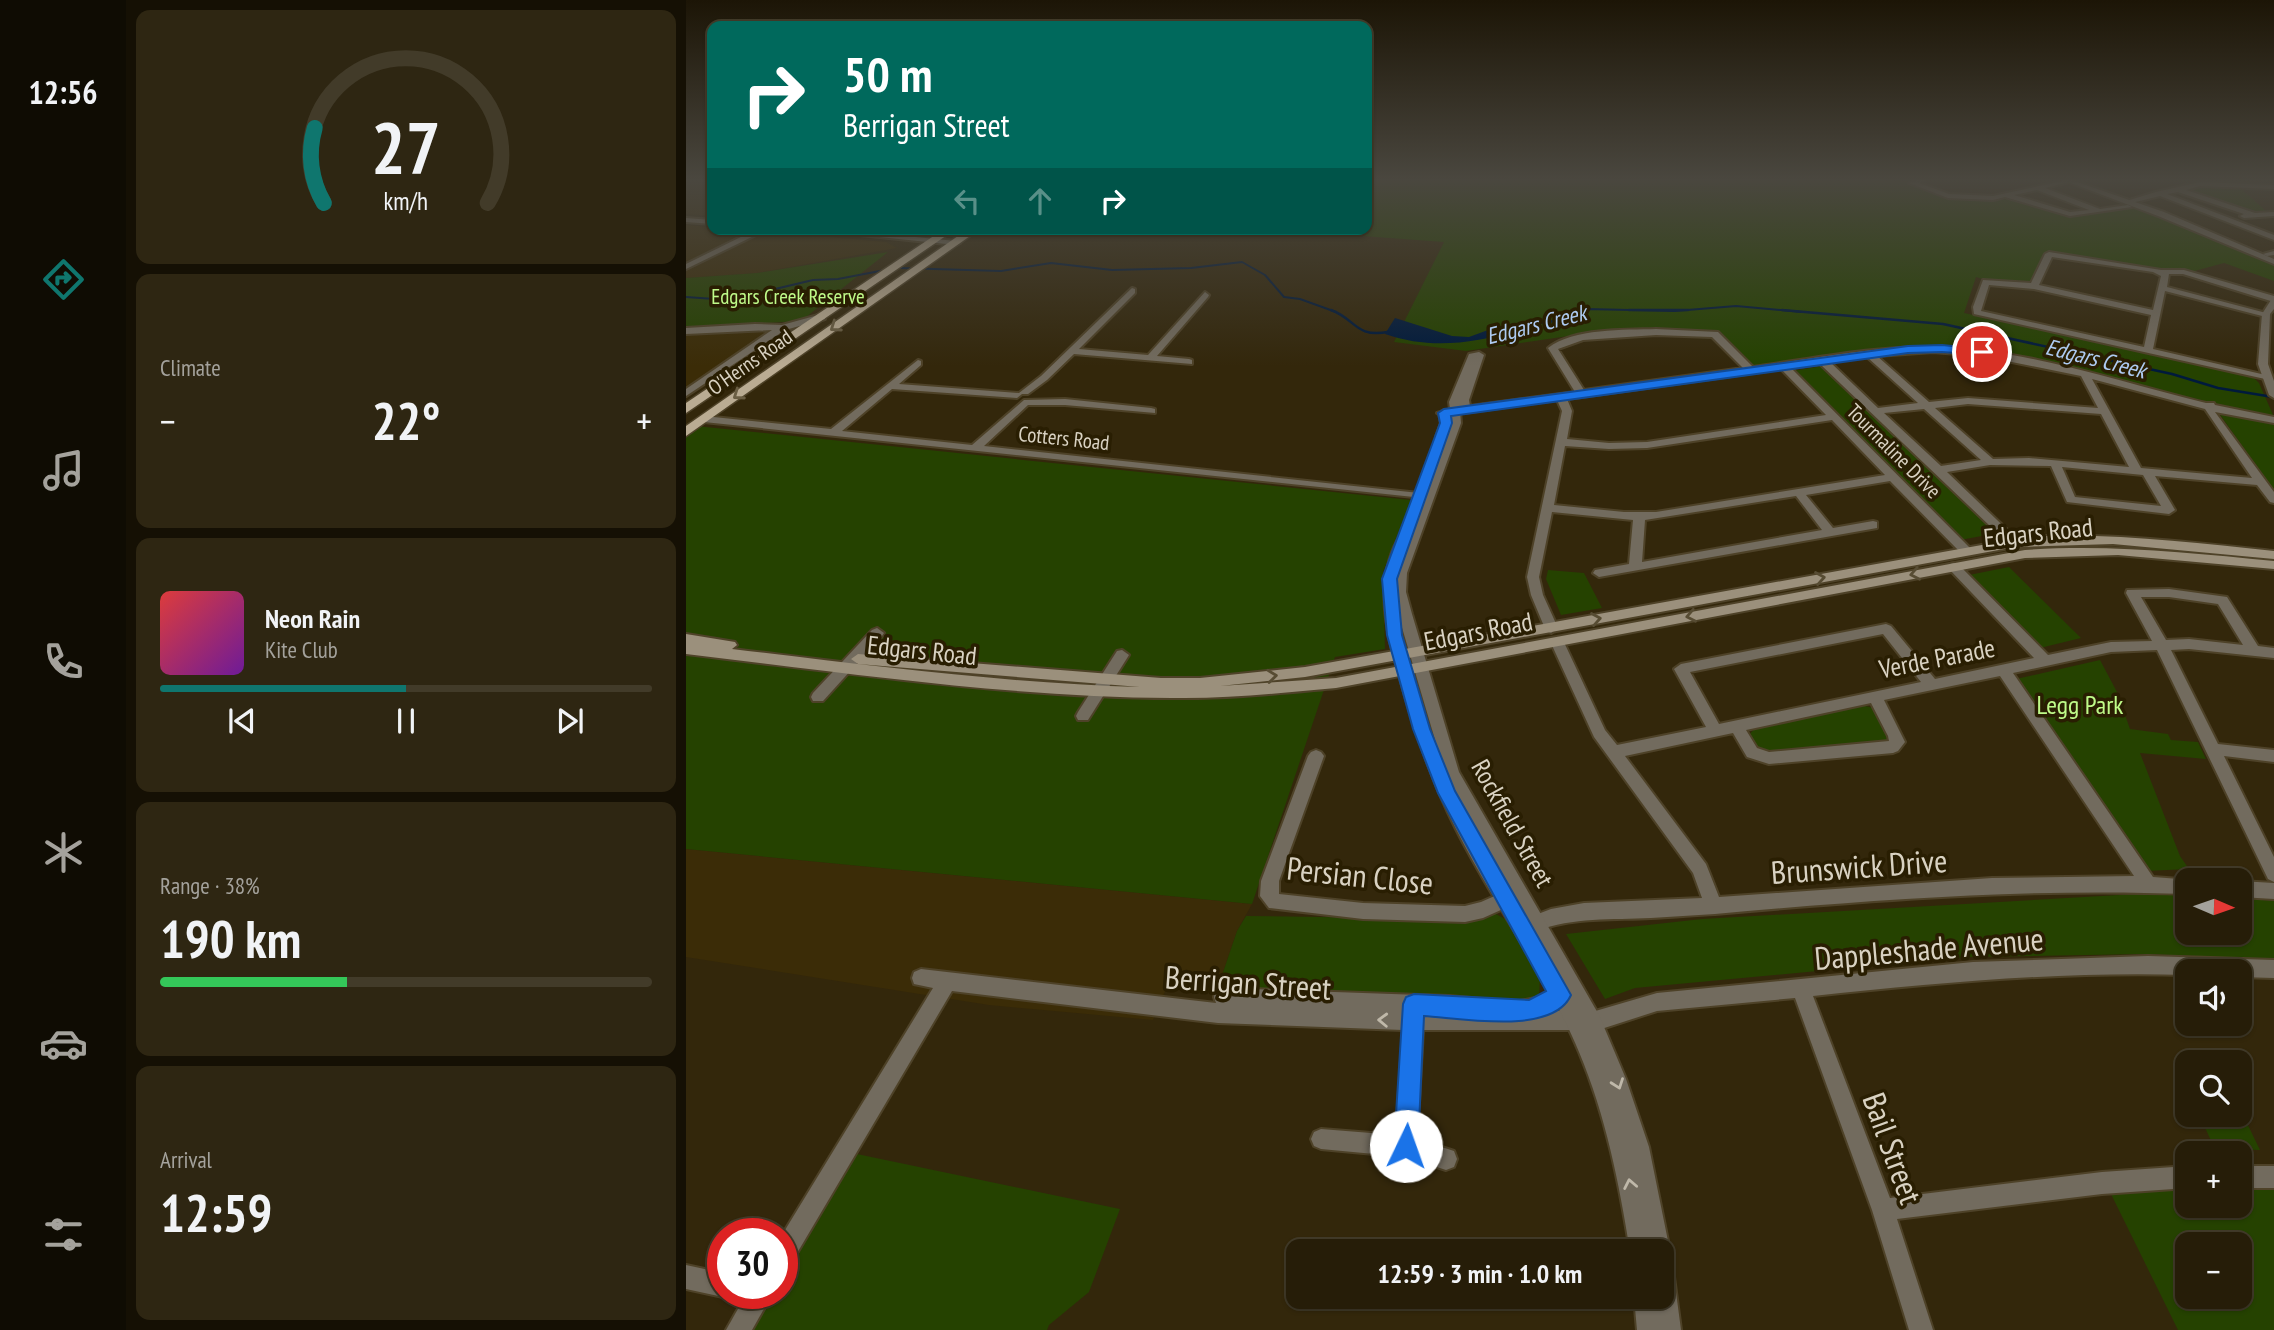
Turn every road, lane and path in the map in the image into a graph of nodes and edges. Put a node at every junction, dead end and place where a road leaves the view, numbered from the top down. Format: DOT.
graph roads {
  1 [pos="734,242"];
  2 [pos="912,242"];
  3 [pos="932,242"];
  4 [pos="957,242"];
  5 [pos="2234,242"];
  6 [pos="2272,256"];
  7 [pos="901,263"];
  8 [pos="686,267"];
  9 [pos="2162,272"];
  10 [pos="2034,286"];
  11 [pos="2162,288"];
  12 [pos="1132,291"];
  13 [pos="1205,295"];
  14 [pos="2274,300"];
  15 [pos="2156,313"];
  16 [pos="2266,314"];
  17 [pos="822,317"];
  18 [pos="782,328"];
  19 [pos="686,331"];
  20 [pos="2148,349"];
  21 [pos="1072,351"];
  22 [pos="1869,354"];
  23 [pos="1150,359"];
  24 [pos="1823,361"];
  25 [pos="1189,362"];
  26 [pos="918,363"];
  27 [pos="1784,366"];
  28 [pos="1750,370"];
  29 [pos="1469,375"];
  30 [pos="2085,375"];
  31 [pos="2267,380"];
  32 [pos="892,386"];
  33 [pos="686,393"];
  34 [pos="1581,394"];
  35 [pos="2274,395"];
  36 [pos="1561,397"];
  37 [pos="1024,398"];
  38 [pos="1926,404"];
  39 [pos="2210,405"];
  40 [pos="686,409"];
  41 [pos="1151,411"];
  42 [pos="1876,411"];
  43 [pos="2102,411"];
  44 [pos="1451,412"];
  45 [pos="1834,417"];
  46 [pos="705,419"];
  47 [pos="2274,419"];
  48 [pos="686,432"];
  49 [pos="833,433"];
  50 [pos="1560,442"];
  51 [pos="975,448"];
  52 [pos="1990,462"];
  53 [pos="2055,463"];
  54 [pos="1938,470"];
  55 [pos="2142,471"];
  56 [pos="1893,477"];
  57 [pos="2261,482"];
  58 [pos="1799,493"];
  59 [pos="1424,496"];
  60 [pos="2274,500"];
  61 [pos="1547,508"];
  62 [pos="1639,516"];
  63 [pos="1873,525"];
  64 [pos="1830,532"];
  65 [pos="2015,543"];
  66 [pos="1966,551"];
  67 [pos="2274,555"];
  68 [pos="1943,556"];
  69 [pos="1978,562"];
  70 [pos="2274,565"];
  71 [pos="1635,567"];
  72 [pos="1954,567"];
  73 [pos="1599,573"];
  74 [pos="877,633"];
  75 [pos="1554,634"];
  76 [pos="686,639"];
  77 [pos="2161,644"];
  78 [pos="686,649"];
  79 [pos="2253,650"];
  80 [pos="2274,653"];
  81 [pos="1122,655"];
  82 [pos="1419,660"];
  83 [pos="2044,660"];
  84 [pos="850,663"];
  85 [pos="1402,663"];
  86 [pos="2004,670"];
  87 [pos="1932,685"];
  88 [pos="1102,686"];
  89 [pos="1875,696"];
  90 [pos="818,697"];
  91 [pos="1083,716"];
  92 [pos="1736,725"];
  93 [pos="1715,730"];
  94 [pos="2212,749"];
  95 [pos="1613,751"];
  96 [pos="1316,756"];
  97 [pos="2274,756"];
  98 [pos="2274,874"];
  99 [pos="2149,885"];
  100 [pos="2175,886"];
  101 [pos="2252,890"];
  102 [pos="2274,891"];
  103 [pos="1512,895"];
  104 [pos="1714,905"];
  105 [pos="1530,926"];
  106 [pos="2274,970"];
  107 [pos="921,978"];
  108 [pos="947,982"];
  109 [pos="1801,989"];
  110 [pos="1566,991"];
  111 [pos="1414,1013"];
  112 [pos="1583,1021"];
  113 [pos="1321,1139"];
  114 [pos="1406,1146"];
  115 [pos="1446,1159"];
  116 [pos="2252,1177"];
  117 [pos="2274,1177"];
  118 [pos="2175,1179"];
  119 [pos="1883,1210"];
  120 [pos="798,1230"];
  121 [pos="1639,1239"];
  122 [pos="1657,1239"];
  123 [pos="686,1277"];
  124 [pos="707,1282"];
  125 [pos="750,1309"];
  126 [pos="1647,1309"];
  127 [pos="1666,1309"];
  128 [pos="738,1330"];
  129 [pos="1649,1330"];
  130 [pos="1669,1330"];
  131 [pos="1921,1330"];
  1 -- 8 [label="street"];
  2 -- 7 [label="street"];
  3 -- 7 [label="main road, O'Herns Road"];
  4 -- 46 [label="main road, O'Herns Road, one-way"];
  5 -- 6 [label="street"];
  7 -- 17 [label="main road, O'Herns Road"];
  9 -- 10 [label="street"];
  9 -- 11 [label="street"];
  9 -- 14 [label="street"];
  10 -- 15 [label="street"];
  10 -- 20 [label="street"];
  11 -- 15 [label="street"];
  11 -- 16 [label="street"];
  12 -- 21 [label="street"];
  13 -- 23 [label="street"];
  14 -- 16 [label="street"];
  15 -- 20 [label="street"];
  16 -- 31 [label="street"];
  17 -- 18 [label="street"];
  17 -- 40 [label="main road, O'Herns Road"];
  18 -- 19 [label="street"];
  18 -- 33 [label="street, O'Herns Road"];
  20 -- 31 [label="street"];
  21 -- 23 [label="street"];
  21 -- 37 [label="street"];
  22 -- 24 [label="street"];
  22 -- 30 [label="street"];
  22 -- 38 [label="street"];
  23 -- 25 [label="street"];
  24 -- 27 [label="street"];
  24 -- 42 [label="street"];
  26 -- 32 [label="street"];
  27 -- 28 [label="street"];
  27 -- 45 [label="street, Tourmaline Drive"];
  28 -- 34 [label="street"];
  28 -- 34 [label="street"];
  29 -- 44 [label="street, Rockfield Street"];
  30 -- 39 [label="street"];
  30 -- 43 [label="street"];
  31 -- 35 [label="street"];
  32 -- 37 [label="street"];
  32 -- 49 [label="street"];
  34 -- 36 [label="street"];
  36 -- 44 [label="street"];
  36 -- 50 [label="street"];
  37 -- 41 [label="street"];
  37 -- 51 [label="street"];
  38 -- 42 [label="street"];
  38 -- 43 [label="street"];
  38 -- 52 [label="street"];
  39 -- 47 [label="street"];
  39 -- 57 [label="street"];
  42 -- 54 [label="street"];
  43 -- 55 [label="street"];
  44 -- 59 [label="street, Rockfield Street"];
  45 -- 50 [label="street"];
  45 -- 56 [label="street, Tourmaline Drive"];
  46 -- 48 [label="main road, O'Herns Road"];
  46 -- 49 [label="street, Cotters Road"];
  49 -- 51 [label="street, Cotters Road"];
  50 -- 61 [label="street"];
  51 -- 59 [label="street, Cotters Road"];
  52 -- 53 [label="street"];
  52 -- 54 [label="street"];
  53 -- 55 [label="street"];
  53 -- 55 [label="street"];
  54 -- 65 [label="street"];
  55 -- 57 [label="street"];
  56 -- 58 [label="street"];
  56 -- 66 [label="street, Tourmaline Drive"];
  57 -- 60 [label="street"];
  58 -- 62 [label="street"];
  58 -- 64 [label="street"];
  59 -- 82 [label="street, Rockfield Street"];
  59 -- 85 [label="street, Rockfield Street"];
  61 -- 62 [label="street"];
  61 -- 75 [label="street"];
  62 -- 71 [label="street"];
  63 -- 64 [label="street"];
  64 -- 71 [label="street"];
  65 -- 66 [label="main road, Edgars Road"];
  65 -- 67 [label="main road, Edgars Road"];
  66 -- 68 [label="main road, Edgars Road"];
  66 -- 69 [label="street, Tourmaline Drive"];
  68 -- 72 [label="street"];
  75 -- 68 [label="main road, Edgars Road, one-way"];
  69 -- 70 [label="main road, Edgars Road"];
  69 -- 72 [label="main road, Edgars Road"];
  71 -- 73 [label="street"];
  72 -- 75 [label="main road, Edgars Road, one-way"];
  72 -- 83 [label="street"];
  74 -- 84 [label="street"];
  75 -- 82 [label="main road, Edgars Road"];
  75 -- 95 [label="street"];
  76 -- 84 [label="main road, Edgars Road"];
  77 -- 79 [label="street, Verde Parade"];
  77 -- 79 [label="street"];
  77 -- 83 [label="street, Verde Parade"];
  77 -- 94 [label="street"];
  78 -- 84 [label="main road, Edgars Road"];
  79 -- 80 [label="street, Verde Parade"];
  81 -- 88 [label="street"];
  82 -- 85 [label="main road, Edgars Road"];
  82 -- 103 [label="street, Rockfield Street"];
  83 -- 86 [label="street, Verde Parade"];
  84 -- 88 [label="main road, Edgars Road"];
  84 -- 90 [label="street"];
  85 -- 88 [label="main road, Edgars Road"];
  85 -- 103 [label="street, Rockfield Street"];
  86 -- 87 [label="street, Verde Parade"];
  86 -- 99 [label="street"];
  87 -- 89 [label="street, Verde Parade"];
  87 -- 93 [label="street"];
  88 -- 91 [label="street"];
  89 -- 92 [label="street, Verde Parade"];
  89 -- 92 [label="street"];
  92 -- 93 [label="street, Verde Parade"];
  93 -- 95 [label="street, Verde Parade"];
  94 -- 97 [label="street"];
  94 -- 98 [label="street"];
  95 -- 104 [label="street"];
  96 -- 103 [label="street, Persian Close"];
  99 -- 100 [label="street, Brunswick Drive"];
  99 -- 104 [label="street, Brunswick Drive"];
  101 -- 102 [label="street"];
  103 -- 105 [label="street, Rockfield Street"];
  104 -- 105 [label="street, Brunswick Drive"];
  105 -- 110 [label="street, Rockfield Street"];
  106 -- 109 [label="street, Dappleshade Avenue"];
  107 -- 108 [label="street, Berrigan Street"];
  108 -- 111 [label="street, Berrigan Street"];
  108 -- 120 [label="street"];
  109 -- 112 [label="street, Dappleshade Avenue"];
  109 -- 119 [label="street, Bail Street"];
  110 -- 111 [label="street, Berrigan Street"];
  110 -- 112 [label="street, Rockfield Street"];
  111 -- 112 [label="street, Berrigan Street"];
  111 -- 114 [label="street"];
  121 -- 112 [label="street, Rockfield Street, one-way"];
  112 -- 122 [label="street, Rockfield Street, one-way"];
  113 -- 114 [label="street"];
  114 -- 115 [label="street"];
  116 -- 117 [label="street"];
  118 -- 119 [label="street"];
  119 -- 131 [label="street, Bail Street"];
  123 -- 124 [label="street"];
  125 -- 128 [label="street"];
  126 -- 129 [label="street"];
  127 -- 130 [label="street"];
}
